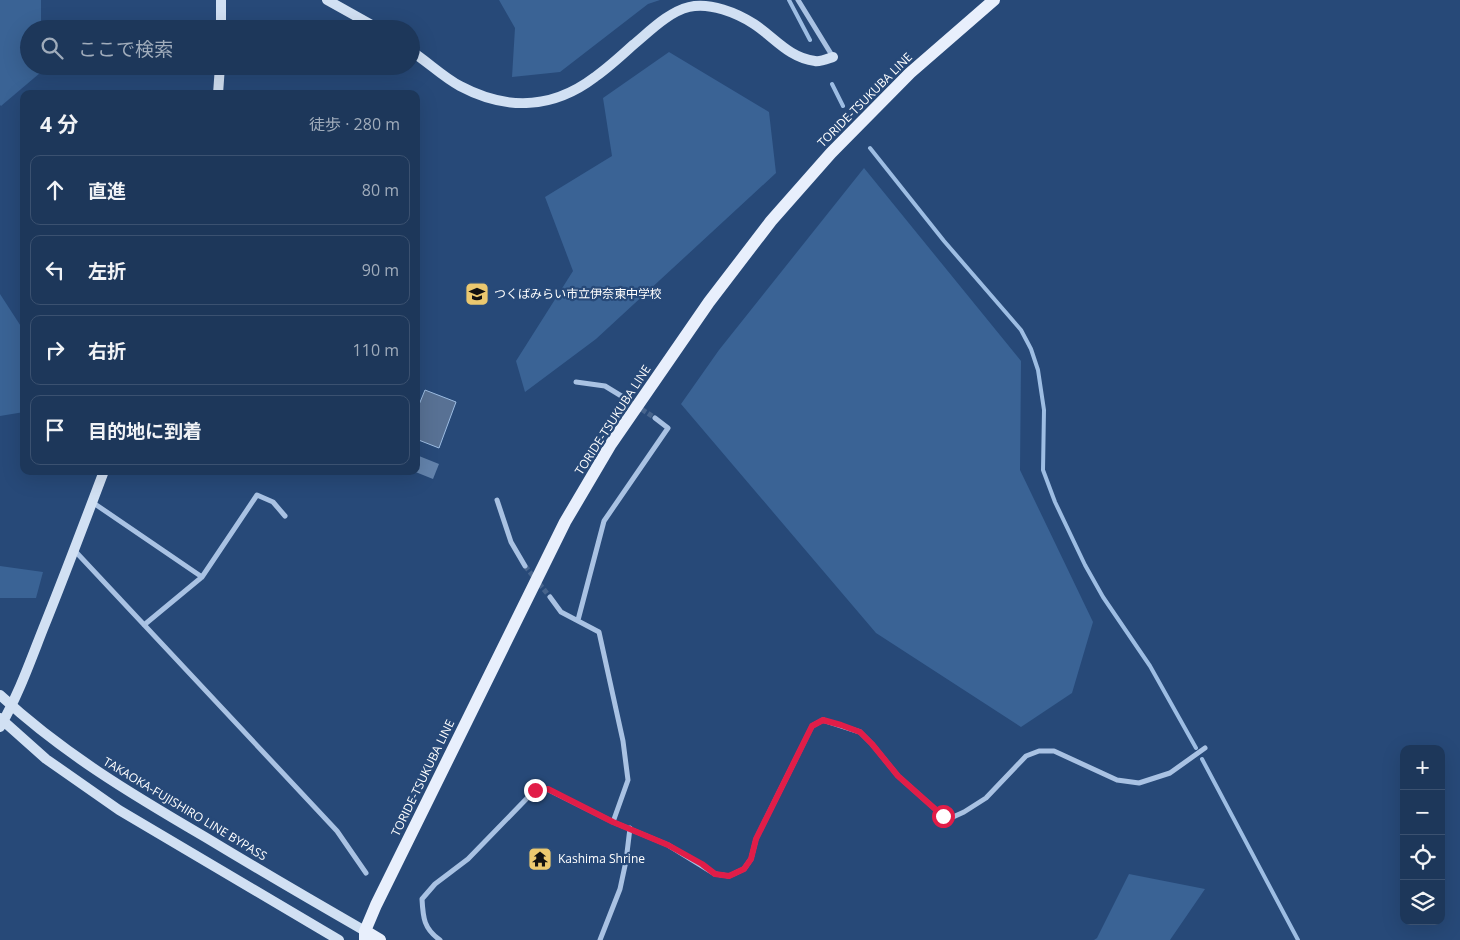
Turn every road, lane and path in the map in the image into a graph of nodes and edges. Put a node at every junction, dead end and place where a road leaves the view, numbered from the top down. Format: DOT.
graph roads {
  1 [pos="221,0"];
  2 [pos="327,0"];
  3 [pos="798,0"];
  4 [pos="994,0"];
  5 [pos="221,20"];
  6 [pos="362,20"];
  7 [pos="833,57"];
  8 [pos="420,58"];
  9 [pos="219,75"];
  10 [pos="218,90"];
  11 [pos="576,382"];
  12 [pos="623,397"];
  13 [pos="655,418"];
  14 [pos="102,475"];
  15 [pos="497,500"];
  16 [pos="92,502"];
  17 [pos="286,516"];
  18 [pos="74,551"];
  19 [pos="524,566"];
  20 [pos="202,577"];
  21 [pos="550,597"];
  22 [pos="578,620"];
  23 [pos="144,624"];
  24 [pos="0,696"];
  25 [pos="12,706"];
  26 [pos="1,722"];
  27 [pos="1205,748"];
  28 [pos="613,822"];
  29 [pos="630,828"];
  30 [pos="366,873"];
  31 [pos="365,935"];
  32 [pos="339,940"];
  33 [pos="354,940"];
  34 [pos="380,940"];
  35 [pos="440,940"];
  36 [pos="600,940"];
  1 -- 5 [label="street"];
  2 -- 6 [label="street"];
  3 -- 7 [label="street"];
  4 -- 31 [label="main road, TORIDE-TSUKUBA LINE"];
  7 -- 8 [label="street"];
  9 -- 10 [label="street"];
  11 -- 12 [label="street"];
  13 -- 22 [label="street"];
  14 -- 16 [label="street"];
  15 -- 19 [label="street"];
  16 -- 18 [label="street"];
  16 -- 20 [label="street"];
  17 -- 20 [label="street"];
  18 -- 23 [label="street"];
  18 -- 25 [label="street"];
  20 -- 23 [label="street"];
  21 -- 22 [label="street"];
  22 -- 28 [label="street"];
  23 -- 30 [label="street"];
  24 -- 25 [label="street, TAKAOKA-FUJISHIRO LINE BYPASS"];
  25 -- 26 [label="street"];
  25 -- 31 [label="street, TAKAOKA-FUJISHIRO LINE BYPASS"];
  26 -- 32 [label="street"];
  27 -- 29 [label="street"];
  28 -- 29 [label="street"];
  28 -- 35 [label="street"];
  29 -- 36 [label="street"];
  31 -- 33 [label="main road, TORIDE-TSUKUBA LINE"];
  31 -- 34 [label="main road"];
}
